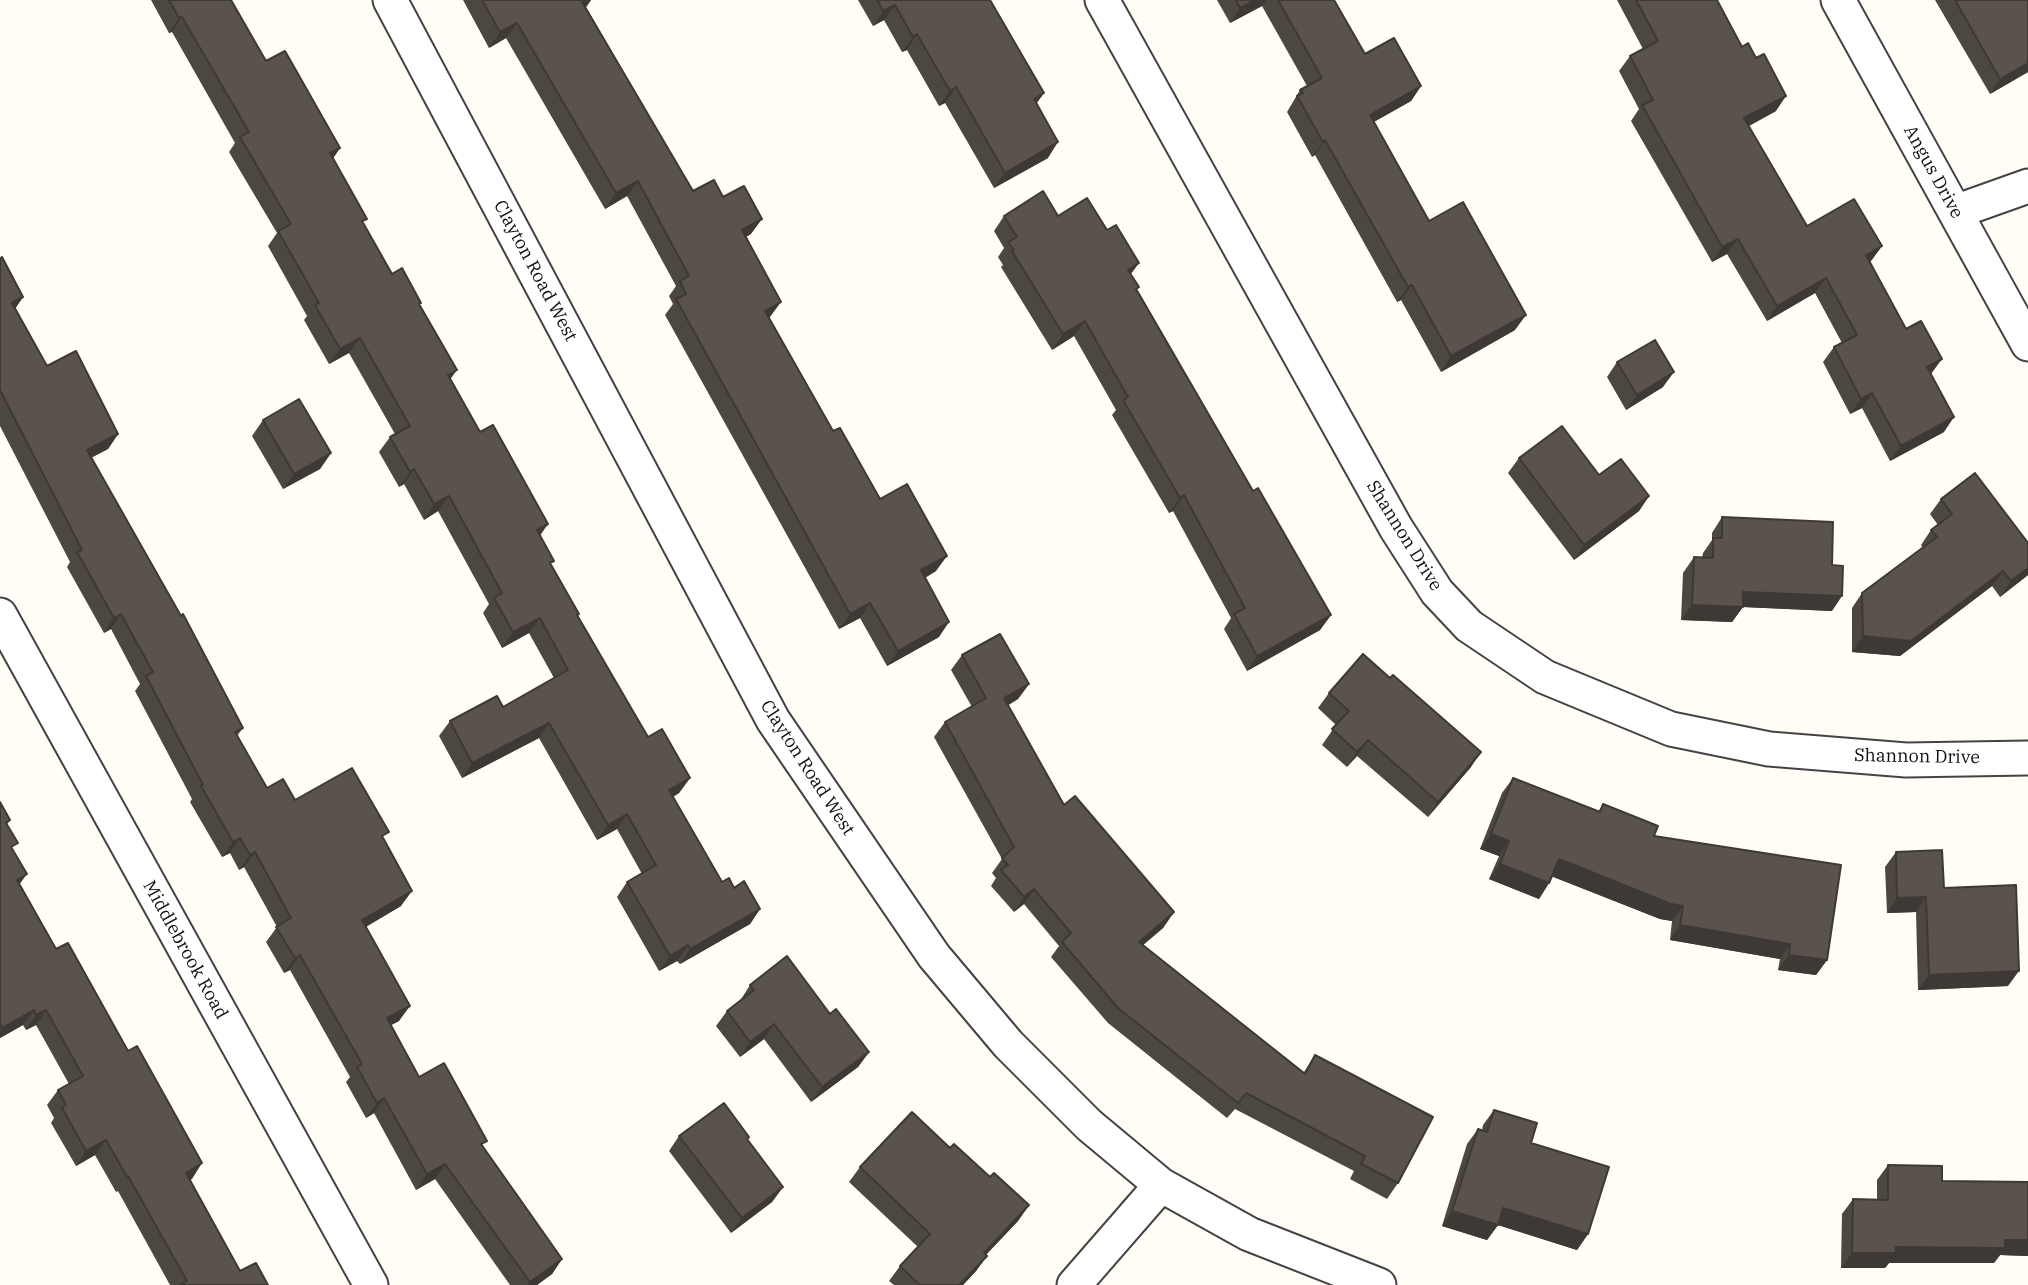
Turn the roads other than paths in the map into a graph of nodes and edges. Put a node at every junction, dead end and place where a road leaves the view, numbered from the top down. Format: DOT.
graph roads {
  1 [pos="390,0"];
  2 [pos="1102,0"];
  3 [pos="1838,0"];
  4 [pos="2028,186"];
  5 [pos="1955,212"];
  6 [pos="2028,344"];
  7 [pos="0,615"];
  8 [pos="2028,758"];
  9 [pos="1161,1185"];
  10 [pos="371,1285"];
  11 [pos="1074,1285"];
  12 [pos="1379,1285"];
  1 -- 9 [label="street, Clayton Road West"];
  2 -- 8 [label="street, Shannon Drive"];
  3 -- 5 [label="street, Angus Drive"];
  4 -- 5 [label="street"];
  5 -- 6 [label="street, Angus Drive"];
  7 -- 10 [label="street, Middlebrook Road"];
  9 -- 11 [label="street"];
  9 -- 12 [label="street, Clayton Road West"];
}
